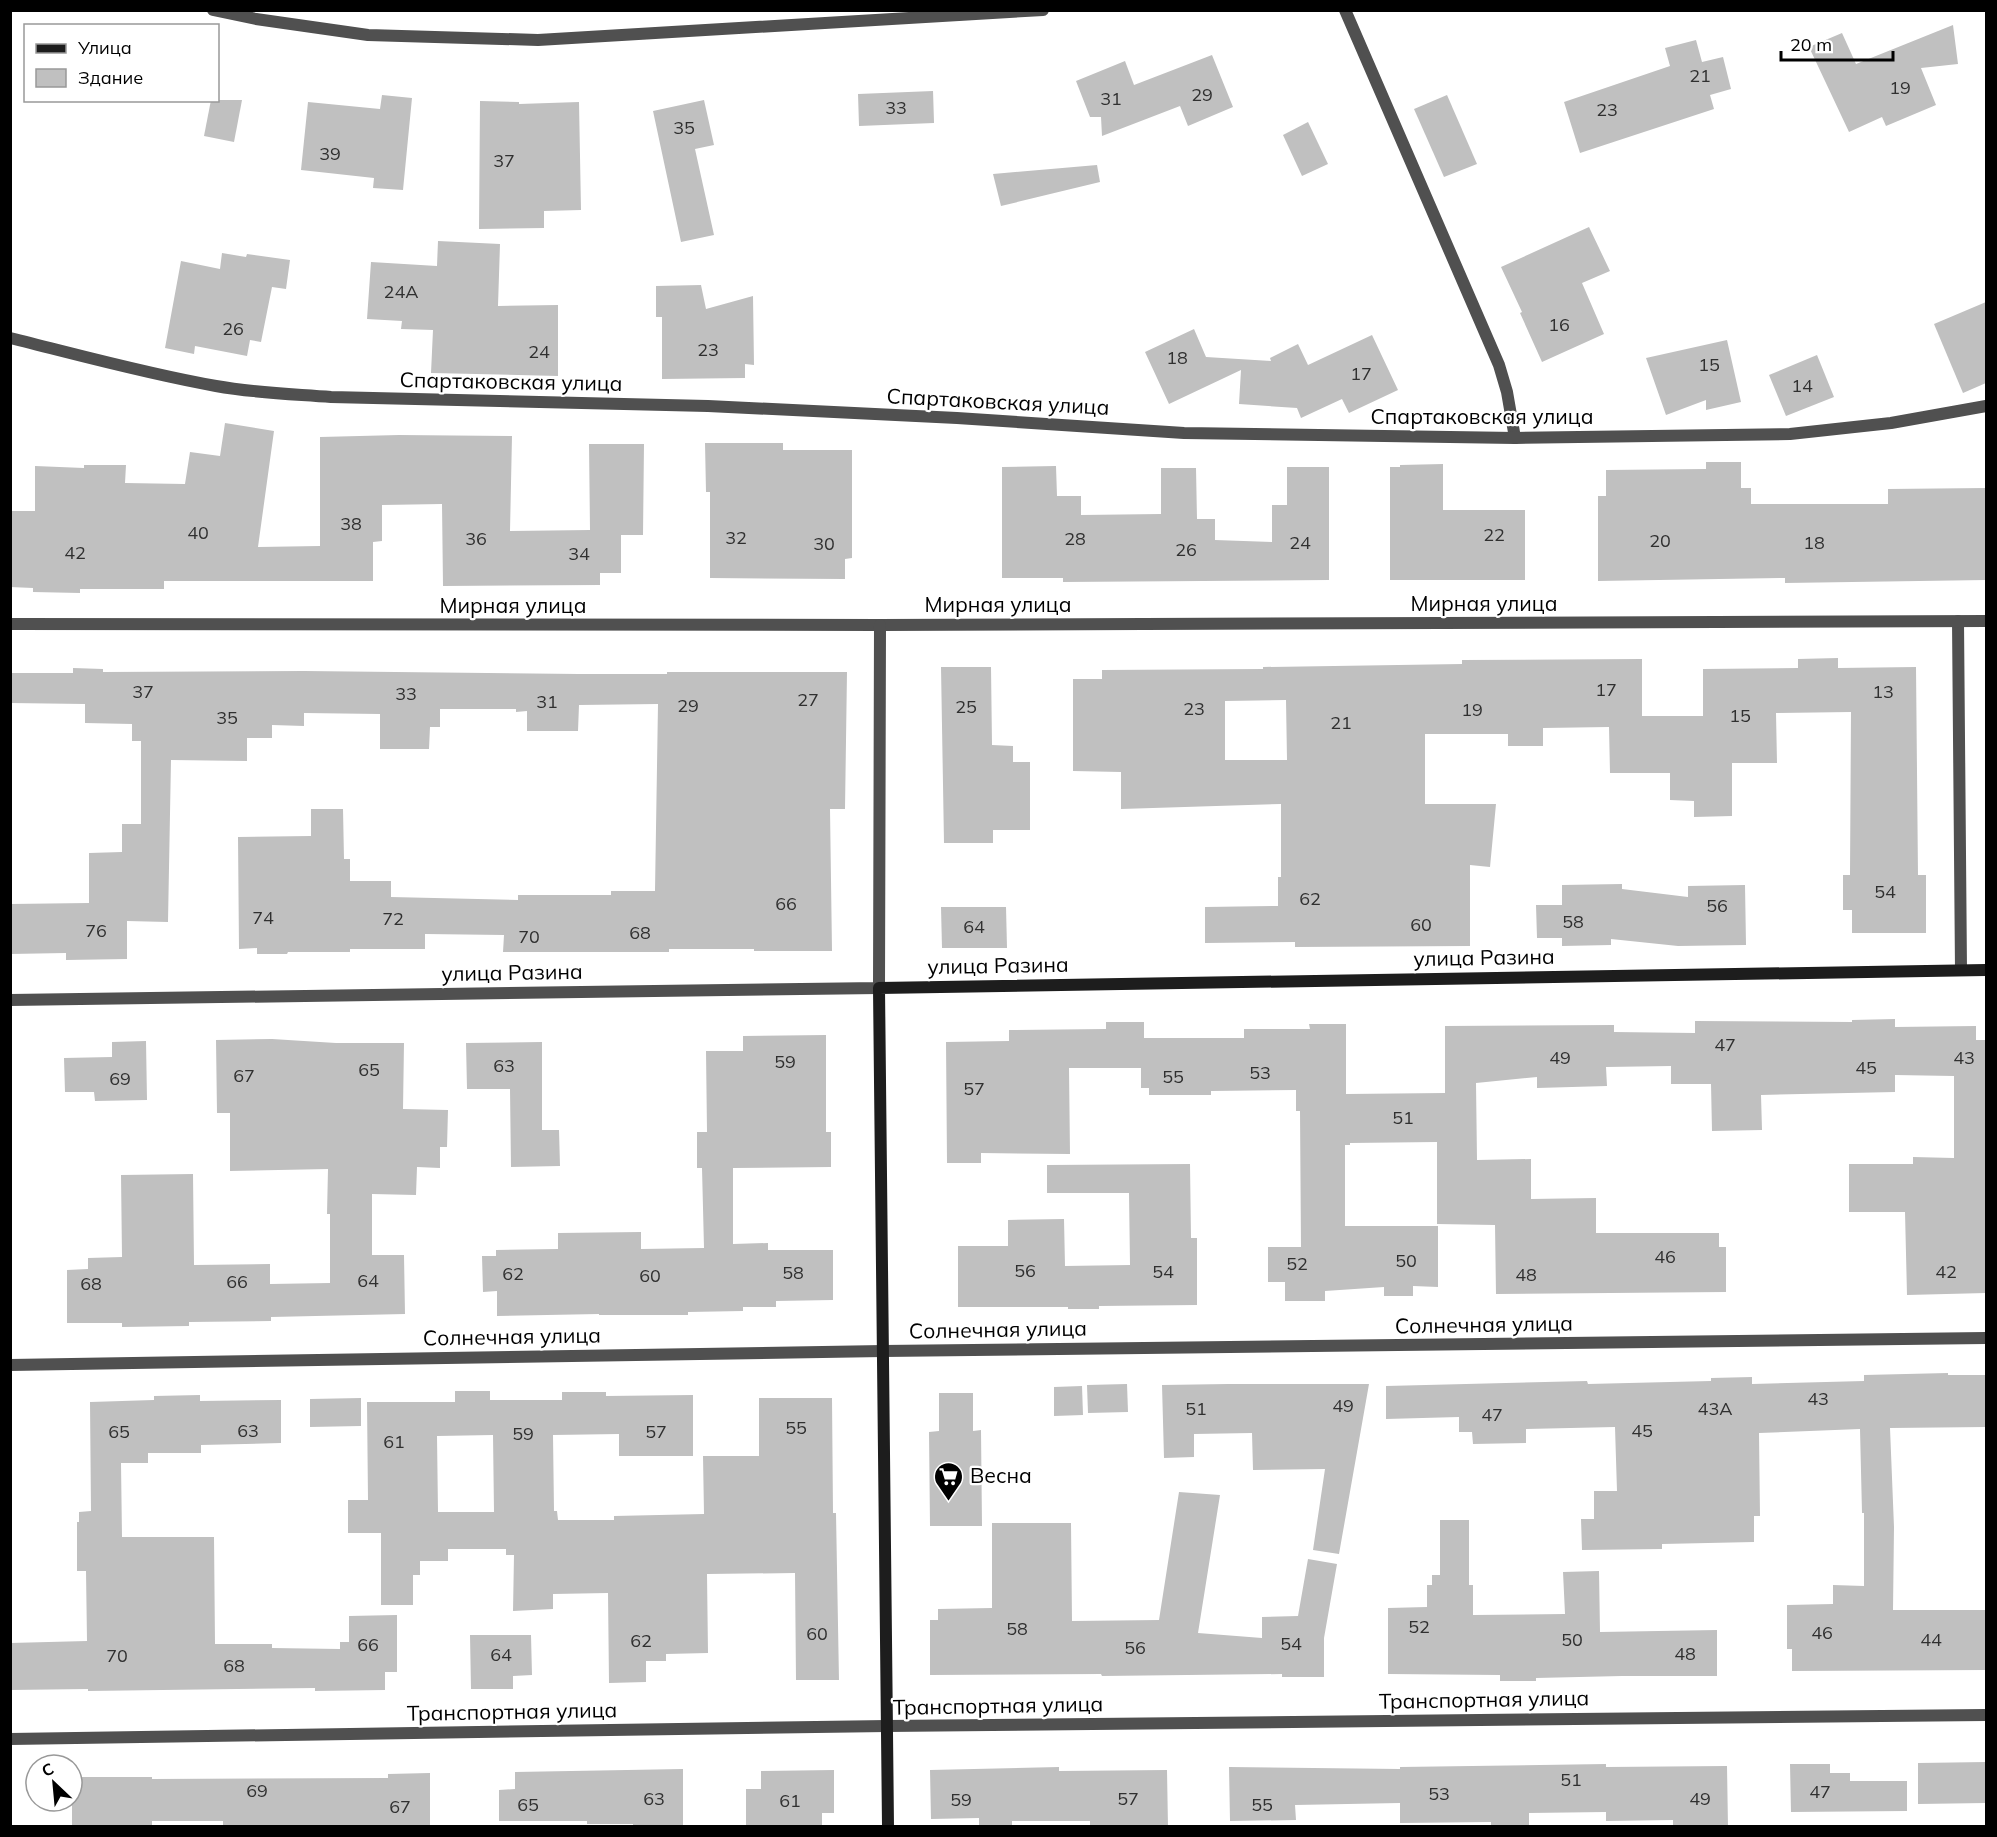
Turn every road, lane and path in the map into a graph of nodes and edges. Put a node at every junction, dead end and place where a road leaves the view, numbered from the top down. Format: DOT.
graph roads {
  1 [pos="213,10"];
  2 [pos="1043,10"];
  3 [pos="1345,10"];
  4 [pos="10,338"];
  5 [pos="1986,406"];
  6 [pos="1515,438"];
  7 [pos="1958,621"];
  8 [pos="1986,621"];
  9 [pos="10,624"];
  10 [pos="880,626"];
  11 [pos="1961,970"];
  12 [pos="1986,970"];
  13 [pos="879,988"];
  14 [pos="10,1000"];
  15 [pos="1986,1338"];
  16 [pos="883,1351"];
  17 [pos="10,1365"];
  18 [pos="1986,1714"];
  19 [pos="887,1726"];
  20 [pos="10,1739"];
  21 [pos="888,1827"];
  1 -- 2 [label="street"];
  3 -- 6 [label="street"];
  4 -- 6 [label="street, Спартаковская улица"];
  5 -- 6 [label="street, Спартаковская улица"];
  7 -- 8 [label="street, Мирная улица"];
  7 -- 10 [label="street, Мирная улица"];
  7 -- 11 [label="street"];
  9 -- 10 [label="street, Мирная улица"];
  10 -- 13 [label="street"];
  11 -- 12 [label="street, улица Разина"];
  11 -- 13 [label="street, улица Разина"];
  13 -- 14 [label="street, улица Разина"];
  13 -- 16 [label="street"];
  15 -- 16 [label="street, Солнечная улица"];
  16 -- 17 [label="street, Солнечная улица"];
  16 -- 19 [label="street"];
  18 -- 19 [label="street, Транспортная улица"];
  19 -- 20 [label="street, Транспортная улица"];
  19 -- 21 [label="street"];
}
